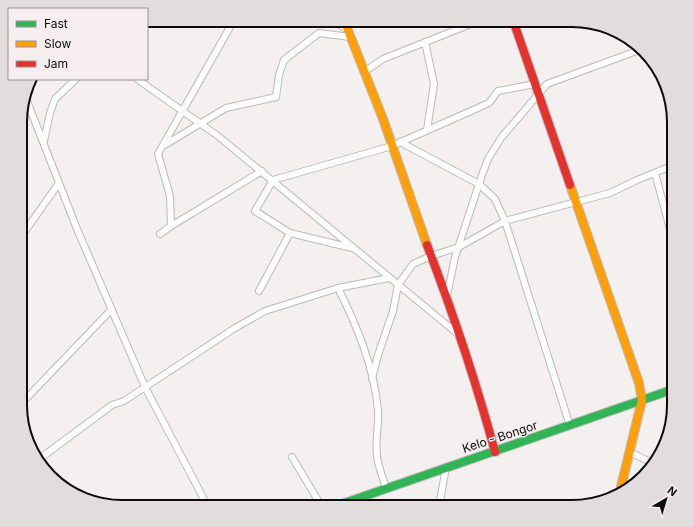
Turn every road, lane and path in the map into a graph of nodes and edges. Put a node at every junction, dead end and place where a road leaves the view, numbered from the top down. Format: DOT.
graph roads {
  1 [pos="230,27"];
  2 [pos="341,27"];
  3 [pos="347,27"];
  4 [pos="350,27"];
  5 [pos="463,27"];
  6 [pos="515,27"];
  7 [pos="349,33"];
  8 [pos="425,42"];
  9 [pos="636,51"];
  10 [pos="364,72"];
  11 [pos="75,80"];
  12 [pos="138,80"];
  13 [pos="535,84"];
  14 [pos="538,93"];
  15 [pos="29,105"];
  16 [pos="182,111"];
  17 [pos="200,123"];
  18 [pos="427,130"];
  19 [pos="44,141"];
  20 [pos="400,142"];
  21 [pos="162,146"];
  22 [pos="392,146"];
  23 [pos="667,168"];
  24 [pos="262,171"];
  25 [pos="655,173"];
  26 [pos="273,180"];
  27 [pos="59,183"];
  28 [pos="479,184"];
  29 [pos="576,201"];
  30 [pos="667,218"];
  31 [pos="505,221"];
  32 [pos="171,226"];
  33 [pos="27,228"];
  34 [pos="290,233"];
  35 [pos="160,234"];
  36 [pos="459,247"];
  37 [pos="352,248"];
  38 [pos="431,256"];
  39 [pos="390,278"];
  40 [pos="398,285"];
  41 [pos="338,288"];
  42 [pos="259,291"];
  43 [pos="447,297"];
  44 [pos="111,310"];
  45 [pos="458,334"];
  46 [pos="372,378"];
  47 [pos="145,387"];
  48 [pos="667,391"];
  49 [pos="27,398"];
  50 [pos="642,400"];
  51 [pos="570,426"];
  52 [pos="495,452"];
  53 [pos="630,452"];
  54 [pos="42,457"];
  55 [pos="292,457"];
  56 [pos="648,461"];
  57 [pos="446,467"];
  58 [pos="621,486"];
  59 [pos="386,488"];
  60 [pos="204,500"];
  61 [pos="318,500"];
  62 [pos="353,500"];
  63 [pos="439,500"];
  1 -- 16 [label="street"];
  2 -- 7 [label="street"];
  3 -- 7 [label="main road"];
  4 -- 7 [label="street"];
  5 -- 8 [label="street"];
  6 -- 13 [label="main road"];
  7 -- 10 [label="main road"];
  7 -- 17 [label="street"];
  8 -- 10 [label="street"];
  8 -- 18 [label="street"];
  9 -- 14 [label="street"];
  10 -- 22 [label="main road"];
  11 -- 19 [label="street"];
  12 -- 16 [label="street"];
  13 -- 14 [label="main road"];
  13 -- 18 [label="street"];
  14 -- 28 [label="street"];
  14 -- 29 [label="main road"];
  15 -- 19 [label="street"];
  16 -- 17 [label="street"];
  16 -- 21 [label="street"];
  17 -- 21 [label="street"];
  17 -- 24 [label="street"];
  18 -- 20 [label="street"];
  19 -- 27 [label="street"];
  20 -- 22 [label="street"];
  20 -- 28 [label="street"];
  21 -- 32 [label="street"];
  22 -- 26 [label="street"];
  22 -- 38 [label="main road"];
  23 -- 25 [label="street"];
  24 -- 26 [label="street"];
  24 -- 32 [label="street"];
  25 -- 29 [label="street"];
  25 -- 30 [label="street"];
  26 -- 34 [label="street"];
  26 -- 37 [label="street"];
  27 -- 33 [label="street"];
  27 -- 44 [label="street"];
  28 -- 31 [label="street"];
  28 -- 36 [label="street"];
  29 -- 31 [label="street"];
  29 -- 50 [label="main road"];
  31 -- 36 [label="street"];
  31 -- 51 [label="street"];
  32 -- 35 [label="street"];
  34 -- 37 [label="street"];
  34 -- 42 [label="street"];
  36 -- 38 [label="street"];
  36 -- 43 [label="street"];
  37 -- 39 [label="street"];
  38 -- 40 [label="street"];
  38 -- 43 [label="main road"];
  39 -- 40 [label="street"];
  39 -- 41 [label="street"];
  40 -- 45 [label="street"];
  40 -- 46 [label="street"];
  41 -- 46 [label="street"];
  41 -- 47 [label="street"];
  43 -- 45 [label="main road"];
  44 -- 47 [label="street"];
  44 -- 49 [label="street"];
  45 -- 52 [label="main road"];
  46 -- 59 [label="street"];
  47 -- 54 [label="street"];
  47 -- 60 [label="street"];
  48 -- 50 [label="main road, Kelo - Bongor"];
  50 -- 51 [label="main road, Kelo - Bongor"];
  50 -- 53 [label="main road"];
  51 -- 52 [label="main road, Kelo - Bongor"];
  52 -- 57 [label="main road, Kelo - Bongor"];
  53 -- 56 [label="street"];
  53 -- 58 [label="main road"];
  55 -- 61 [label="street"];
  57 -- 59 [label="main road, Kelo - Bongor"];
  57 -- 63 [label="street"];
  59 -- 62 [label="main road, Kelo - Bongor"];
}
